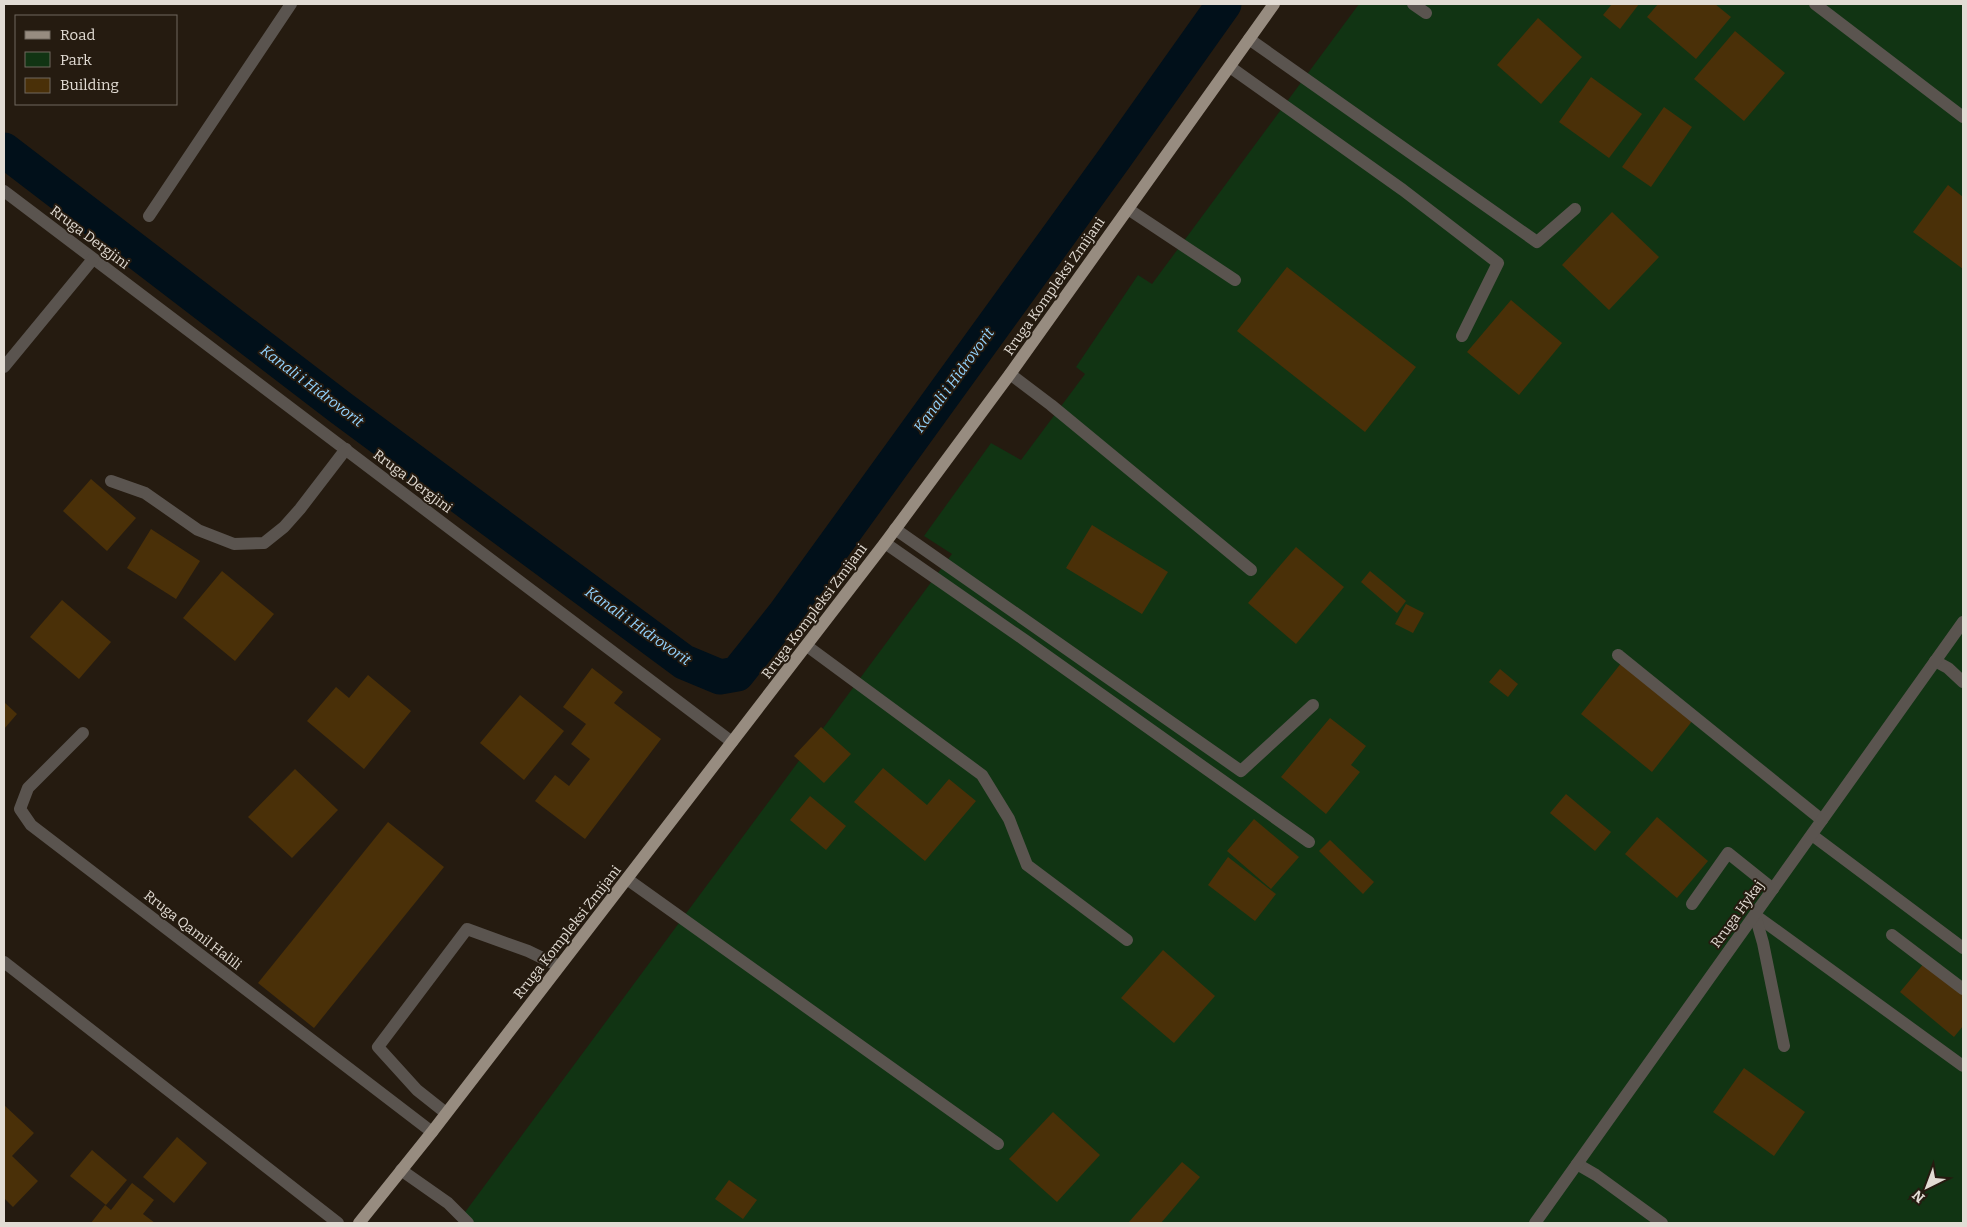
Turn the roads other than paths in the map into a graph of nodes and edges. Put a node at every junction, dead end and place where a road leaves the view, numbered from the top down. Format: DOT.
graph roads {
  1 [pos="291,4"];
  2 [pos="1274,4"];
  3 [pos="1413,4"];
  4 [pos="1815,4"];
  5 [pos="1426,13"];
  6 [pos="1249,39"];
  7 [pos="1230,67"];
  8 [pos="1963,116"];
  9 [pos="4,191"];
  10 [pos="1575,208"];
  11 [pos="1128,209"];
  12 [pos="149,216"];
  13 [pos="93,259"];
  14 [pos="1235,280"];
  15 [pos="1462,336"];
  16 [pos="4,367"];
  17 [pos="1010,374"];
  18 [pos="346,450"];
  19 [pos="111,481"];
  20 [pos="895,529"];
  21 [pos="885,543"];
  22 [pos="1252,570"];
  23 [pos="1962,628"];
  24 [pos="807,646"];
  25 [pos="1618,655"];
  26 [pos="1936,661"];
  27 [pos="1963,682"];
  28 [pos="1313,705"];
  29 [pos="83,734"];
  30 [pos="732,742"];
  31 [pos="1822,820"];
  32 [pos="1812,835"];
  33 [pos="1309,842"];
  34 [pos="627,879"];
  35 [pos="1773,889"];
  36 [pos="1692,904"];
  37 [pos="1754,915"];
  38 [pos="1892,935"];
  39 [pos="1127,940"];
  40 [pos="1963,948"];
  41 [pos="4,962"];
  42 [pos="559,966"];
  43 [pos="1963,989"];
  44 [pos="1784,1046"];
  45 [pos="1963,1066"];
  46 [pos="446,1113"];
  47 [pos="432,1132"];
  48 [pos="998,1144"];
  49 [pos="1577,1164"];
  50 [pos="402,1170"];
  51 [pos="338,1223"];
  52 [pos="359,1223"];
  53 [pos="468,1223"];
  54 [pos="1535,1223"];
  55 [pos="1662,1223"];
  1 -- 12 [label="street"];
  2 -- 6 [label="main road, Rruga Kompleksi Zmijani"];
  3 -- 5 [label="street"];
  4 -- 8 [label="street"];
  6 -- 7 [label="main road, Rruga Kompleksi Zmijani"];
  6 -- 10 [label="street"];
  7 -- 11 [label="main road, Rruga Kompleksi Zmijani"];
  7 -- 15 [label="street"];
  9 -- 13 [label="street, Rruga Dergjini"];
  11 -- 14 [label="street"];
  11 -- 17 [label="main road, Rruga Kompleksi Zmijani"];
  13 -- 16 [label="street"];
  13 -- 18 [label="street, Rruga Dergjini"];
  17 -- 20 [label="main road, Rruga Kompleksi Zmijani"];
  17 -- 22 [label="street"];
  18 -- 19 [label="street"];
  18 -- 30 [label="street, Rruga Dergjini"];
  20 -- 21 [label="main road, Rruga Kompleksi Zmijani"];
  20 -- 28 [label="street"];
  21 -- 24 [label="main road, Rruga Kompleksi Zmijani"];
  21 -- 33 [label="street"];
  23 -- 26 [label="street, Rruga Hykaj"];
  24 -- 30 [label="main road, Rruga Kompleksi Zmijani"];
  24 -- 39 [label="street"];
  25 -- 31 [label="street"];
  26 -- 27 [label="street"];
  26 -- 31 [label="street, Rruga Hykaj"];
  29 -- 47 [label="street, Rruga Qamil Halili"];
  30 -- 34 [label="main road, Rruga Kompleksi Zmijani"];
  31 -- 32 [label="street, Rruga Hykaj"];
  32 -- 35 [label="street, Rruga Hykaj"];
  32 -- 40 [label="street"];
  34 -- 42 [label="main road, Rruga Kompleksi Zmijani"];
  34 -- 48 [label="street"];
  35 -- 36 [label="street"];
  35 -- 37 [label="street, Rruga Hykaj"];
  37 -- 44 [label="street"];
  37 -- 45 [label="street"];
  37 -- 49 [label="street, Rruga Hykaj"];
  38 -- 43 [label="street"];
  41 -- 51 [label="street"];
  42 -- 46 [label="main road, Rruga Kompleksi Zmijani"];
  42 -- 46 [label="street"];
  46 -- 47 [label="main road, Rruga Kompleksi Zmijani"];
  47 -- 50 [label="main road, Rruga Kompleksi Zmijani"];
  49 -- 54 [label="street, Rruga Hykaj"];
  49 -- 55 [label="street"];
  50 -- 52 [label="main road, Rruga Kompleksi Zmijani"];
  50 -- 53 [label="street"];
}
